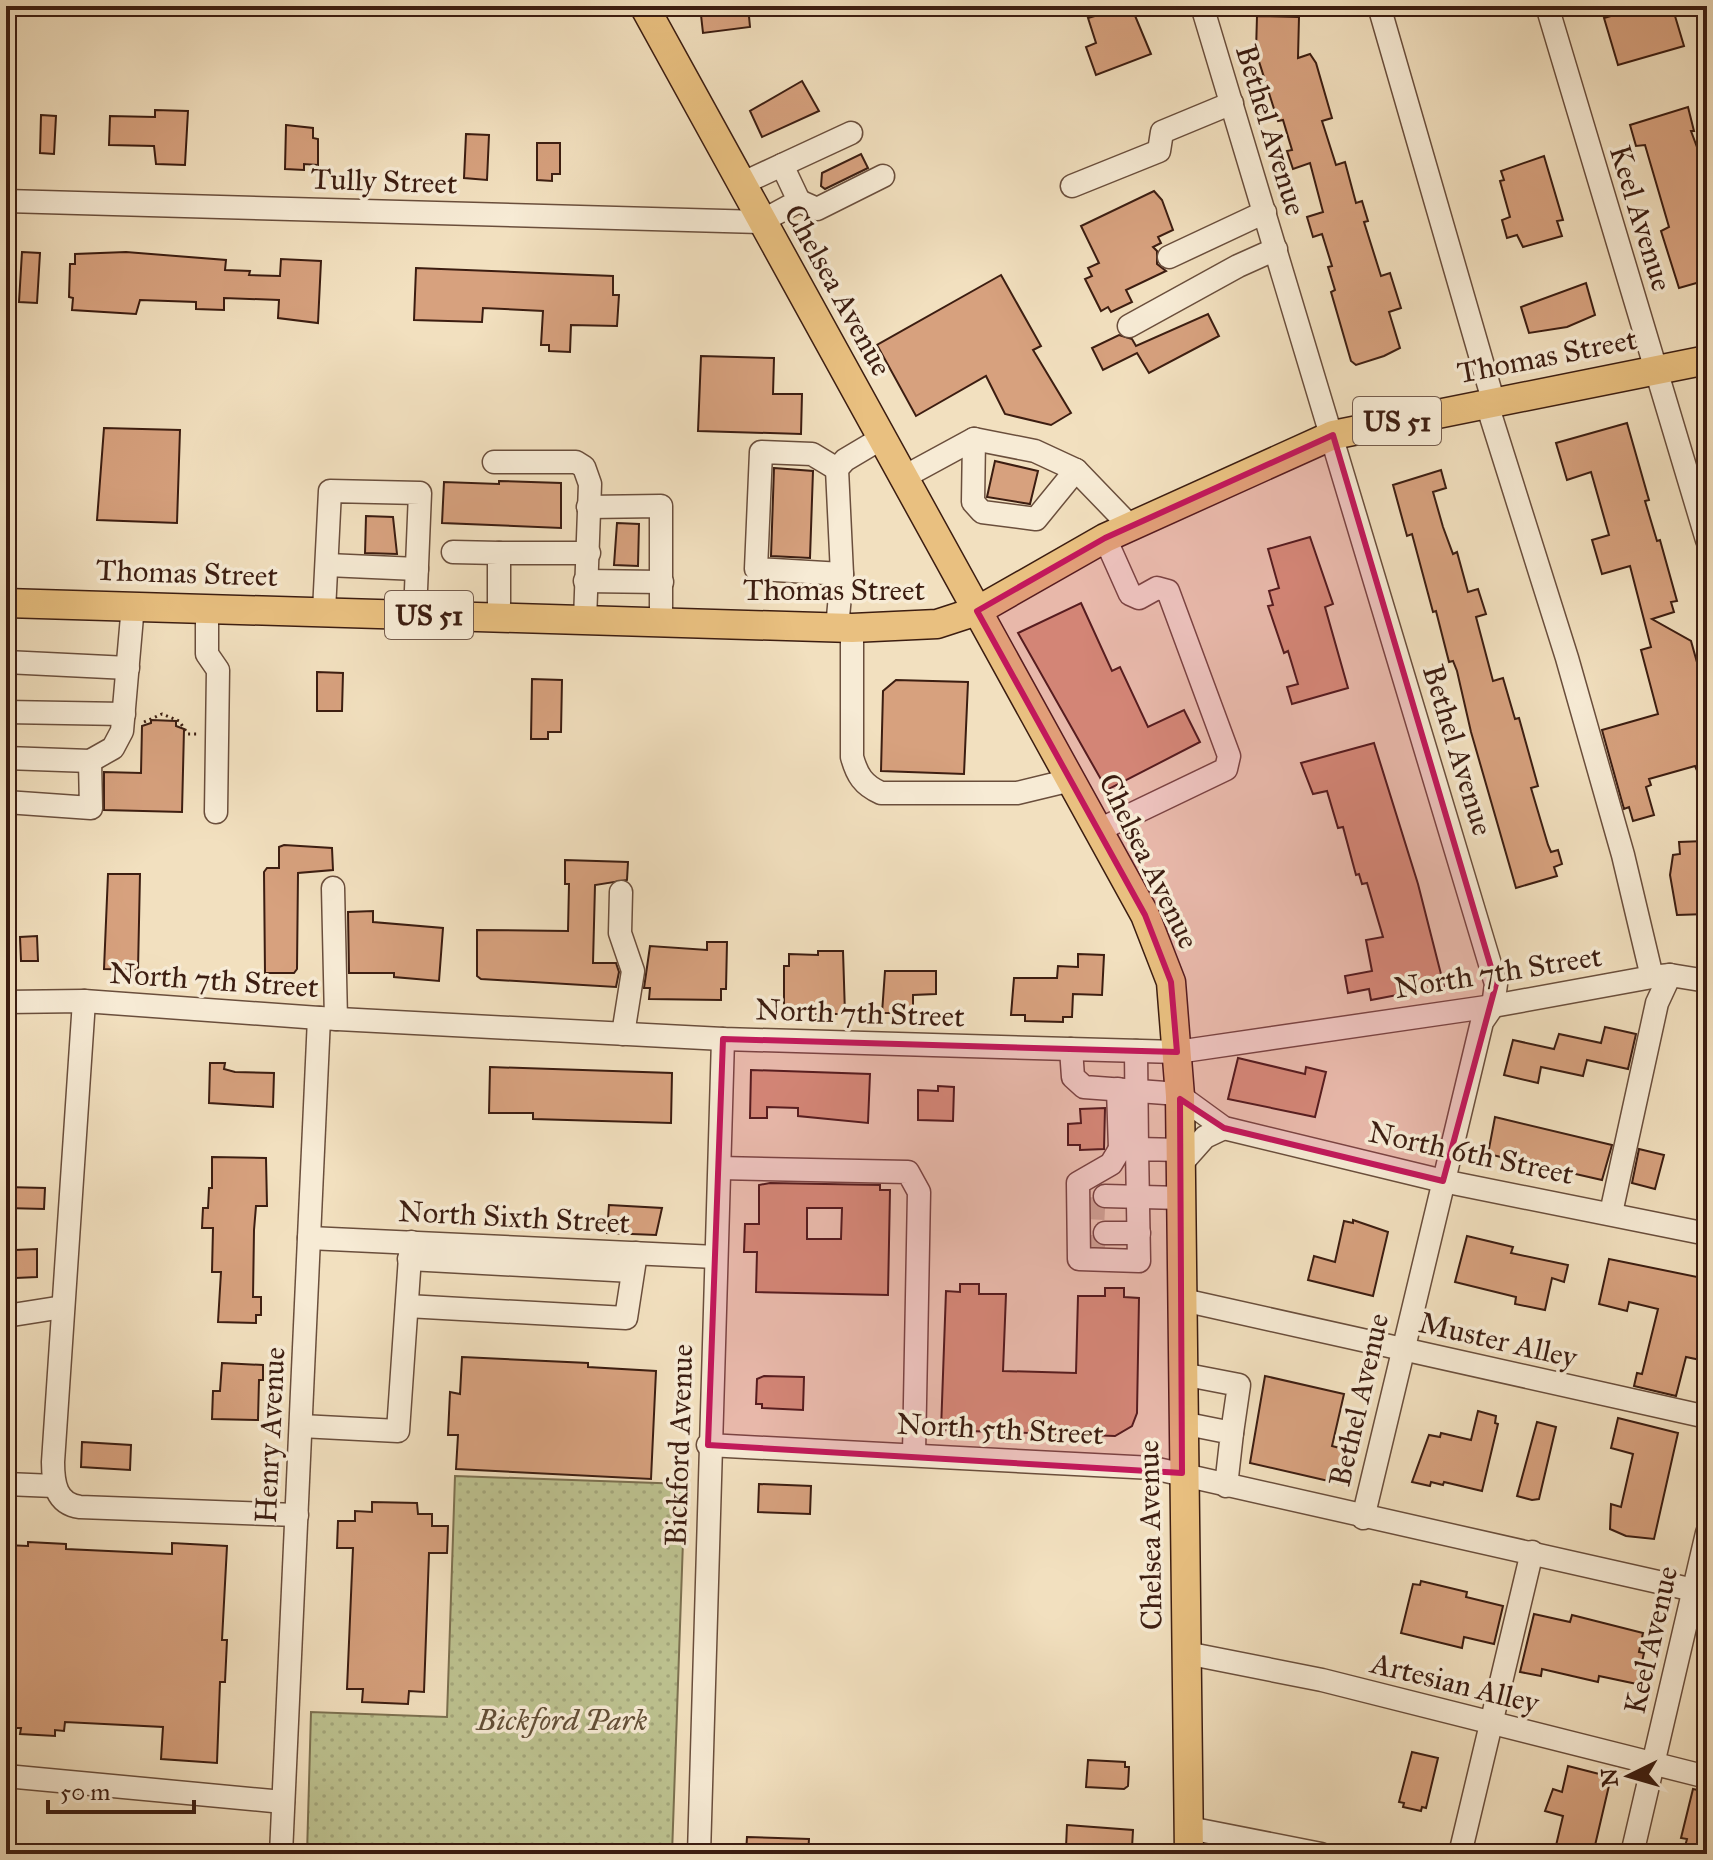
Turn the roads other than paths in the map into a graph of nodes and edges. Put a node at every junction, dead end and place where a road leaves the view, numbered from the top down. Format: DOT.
graph roads {
  1 [pos="644,6"];
  2 [pos="1202,6"];
  3 [pos="1379,6"];
  4 [pos="1547,6"];
  5 [pos="1232,103"];
  6 [pos="851,133"];
  7 [pos="782,165"];
  8 [pos="883,176"];
  9 [pos="741,184"];
  10 [pos="1072,186"];
  11 [pos="6,201"];
  12 [pos="799,201"];
  13 [pos="1265,212"];
  14 [pos="760,222"];
  15 [pos="1276,249"];
  16 [pos="1169,257"];
  17 [pos="1129,326"];
  18 [pos="1707,360"];
  19 [pos="1655,369"];
  20 [pos="1490,400"];
  21 [pos="1333,435"];
  22 [pos="882,438"];
  23 [pos="974,439"];
  24 [pos="494,462"];
  25 [pos="837,469"];
  26 [pos="1076,470"];
  27 [pos="904,477"];
  28 [pos="588,507"];
  29 [pos="1118,532"];
  30 [pos="1707,540"];
  31 [pos="453,552"];
  32 [pos="499,553"];
  33 [pos="589,553"];
  34 [pos="327,565"];
  35 [pos="417,569"];
  36 [pos="842,574"];
  37 [pos="585,581"];
  38 [pos="662,582"];
  39 [pos="6,603"];
  40 [pos="133,605"];
  41 [pos="207,608"];
  42 [pos="324,611"];
  43 [pos="977,611"];
  44 [pos="415,614"];
  45 [pos="499,617"];
  46 [pos="585,620"];
  47 [pos="661,622"];
  48 [pos="845,628"];
  49 [pos="6,662"];
  50 [pos="128,668"];
  51 [pos="6,712"];
  52 [pos="123,723"];
  53 [pos="6,758"];
  54 [pos="90,761"];
  55 [pos="1071,780"];
  56 [pos="6,802"];
  57 [pos="216,812"];
  58 [pos="1099,830"];
  59 [pos="333,888"];
  60 [pos="621,892"];
  61 [pos="1661,976"];
  62 [pos="1707,981"];
  63 [pos="84,1001"];
  64 [pos="6,1002"];
  65 [pos="1493,1006"];
  66 [pos="328,1019"];
  67 [pos="623,1034"];
  68 [pos="723,1039"];
  69 [pos="1071,1049"];
  70 [pos="1136,1051"];
  71 [pos="1177,1052"];
  72 [pos="1127,1089"];
  73 [pos="1180,1095"];
  74 [pos="1224,1128"];
  75 [pos="1129,1149"];
  76 [pos="1181,1157"];
  77 [pos="720,1168"];
  78 [pos="1443,1181"];
  79 [pos="1181,1198"];
  80 [pos="1090,1202"];
  81 [pos="1138,1204"];
  82 [pos="1611,1213"];
  83 [pos="1707,1234"];
  84 [pos="309,1238"];
  85 [pos="1090,1239"];
  86 [pos="1139,1240"];
  87 [pos="410,1251"];
  88 [pos="716,1257"];
  89 [pos="634,1262"];
  90 [pos="931,1297"];
  91 [pos="1183,1300"];
  92 [pos="407,1306"];
  93 [pos="63,1307"];
  94 [pos="6,1316"];
  95 [pos="1401,1349"];
  96 [pos="1182,1374"];
  97 [pos="1707,1417"];
  98 [pos="1182,1423"];
  99 [pos="301,1426"];
  100 [pos="1232,1433"];
  101 [pos="708,1445"];
  102 [pos="920,1454"];
  103 [pos="1182,1473"];
  104 [pos="6,1484"];
  105 [pos="54,1486"];
  106 [pos="1226,1486"];
  107 [pos="297,1515"];
  108 [pos="1363,1518"];
  109 [pos="1707,1533"];
  110 [pos="1532,1552"];
  111 [pos="1700,1592"];
  112 [pos="1186,1653"];
  113 [pos="1492,1723"];
  114 [pos="1653,1764"];
  115 [pos="6,1776"];
  116 [pos="1707,1777"];
  117 [pos="283,1802"];
  118 [pos="1189,1841"];
  119 [pos="281,1854"];
  120 [pos="699,1854"];
  121 [pos="1321,1854"];
  122 [pos="1460,1854"];
  123 [pos="1632,1854"];
  1 -- 9 [label="main road, Chelsea Avenue"];
  2 -- 5 [label="street, Bethel Avenue"];
  3 -- 20 [label="street"];
  4 -- 19 [label="street, Keel Avenue"];
  5 -- 10 [label="street"];
  5 -- 13 [label="street, Bethel Avenue"];
  6 -- 7 [label="street"];
  7 -- 9 [label="street"];
  7 -- 12 [label="street"];
  8 -- 12 [label="street"];
  9 -- 14 [label="main road, Chelsea Avenue"];
  11 -- 14 [label="street, Tully Street"];
  12 -- 14 [label="street"];
  13 -- 15 [label="street, Bethel Avenue"];
  13 -- 16 [label="street"];
  14 -- 22 [label="main road, Chelsea Avenue"];
  15 -- 17 [label="street"];
  15 -- 21 [label="street, Bethel Avenue"];
  18 -- 19 [label="main road, Thomas Street / US 51"];
  19 -- 20 [label="main road, Thomas Street / US 51"];
  19 -- 30 [label="street, Keel Avenue"];
  20 -- 21 [label="main road, Thomas Street / US 51"];
  20 -- 61 [label="street"];
  21 -- 29 [label="main road, Thomas Street / US 51"];
  21 -- 65 [label="street, Bethel Avenue"];
  22 -- 25 [label="street"];
  22 -- 27 [label="main road, Chelsea Avenue"];
  23 -- 26 [label="street"];
  23 -- 26 [label="street"];
  23 -- 27 [label="street"];
  24 -- 28 [label="street"];
  25 -- 36 [label="street"];
  25 -- 36 [label="street"];
  26 -- 29 [label="street"];
  27 -- 43 [label="main road, Chelsea Avenue"];
  28 -- 33 [label="street"];
  28 -- 38 [label="street"];
  29 -- 43 [label="main road, Thomas Street / US 51"];
  29 -- 58 [label="street"];
  31 -- 32 [label="street"];
  32 -- 33 [label="street"];
  32 -- 45 [label="street"];
  33 -- 37 [label="street"];
  34 -- 35 [label="street"];
  34 -- 35 [label="street"];
  34 -- 42 [label="street"];
  35 -- 44 [label="street"];
  36 -- 48 [label="street"];
  37 -- 38 [label="street"];
  37 -- 46 [label="street"];
  38 -- 47 [label="street"];
  39 -- 40 [label="main road, Thomas Street / US 51"];
  40 -- 41 [label="main road, Thomas Street / US 51"];
  40 -- 50 [label="street"];
  41 -- 42 [label="main road, Thomas Street / US 51"];
  41 -- 57 [label="street"];
  42 -- 44 [label="main road, Thomas Street / US 51"];
  43 -- 48 [label="main road, Thomas Street / US 51"];
  43 -- 55 [label="main road, Chelsea Avenue"];
  44 -- 45 [label="main road, Thomas Street / US 51"];
  45 -- 46 [label="main road, Thomas Street / US 51"];
  46 -- 47 [label="main road, Thomas Street / US 51"];
  47 -- 48 [label="main road, Thomas Street / US 51"];
  48 -- 55 [label="street"];
  49 -- 50 [label="street"];
  50 -- 52 [label="street"];
  51 -- 52 [label="street"];
  52 -- 54 [label="street"];
  53 -- 54 [label="street"];
  54 -- 56 [label="street"];
  55 -- 58 [label="main road, Chelsea Avenue"];
  58 -- 71 [label="main road, Chelsea Avenue"];
  59 -- 66 [label="street, Henry Avenue"];
  60 -- 67 [label="street"];
  61 -- 62 [label="street, North 7th Street"];
  61 -- 65 [label="street, North 7th Street"];
  61 -- 82 [label="street"];
  63 -- 64 [label="street, North 7th Street"];
  63 -- 66 [label="street, North 7th Street"];
  63 -- 93 [label="street"];
  65 -- 71 [label="street, North 7th Street"];
  65 -- 78 [label="street, Bethel Avenue"];
  66 -- 67 [label="street, North 7th Street"];
  66 -- 84 [label="street, Henry Avenue"];
  67 -- 68 [label="street, North 7th Street"];
  68 -- 69 [label="street, North 7th Street"];
  68 -- 77 [label="street, Bickford Avenue"];
  69 -- 70 [label="street, North 7th Street"];
  69 -- 72 [label="street"];
  70 -- 71 [label="street, North 7th Street"];
  70 -- 72 [label="street"];
  71 -- 73 [label="main road, Chelsea Avenue"];
  72 -- 73 [label="street"];
  72 -- 75 [label="street"];
  73 -- 74 [label="street, North 6th Street"];
  73 -- 76 [label="main road, Chelsea Avenue"];
  74 -- 76 [label="street"];
  74 -- 78 [label="street, North 6th Street"];
  75 -- 76 [label="street"];
  75 -- 80 [label="street"];
  75 -- 81 [label="street"];
  76 -- 79 [label="main road, Chelsea Avenue"];
  77 -- 88 [label="street, Bickford Avenue"];
  77 -- 102 [label="street"];
  78 -- 82 [label="street, North 6th Street"];
  78 -- 95 [label="street, Bethel Avenue"];
  79 -- 81 [label="street"];
  79 -- 91 [label="main road, Chelsea Avenue"];
  80 -- 81 [label="street"];
  80 -- 85 [label="street"];
  81 -- 86 [label="street"];
  82 -- 83 [label="street, North 6th Street"];
  84 -- 87 [label="street, North Sixth Street"];
  84 -- 99 [label="street, Henry Avenue"];
  85 -- 86 [label="street"];
  85 -- 86 [label="street"];
  87 -- 89 [label="street, North Sixth Street"];
  87 -- 92 [label="street"];
  88 -- 89 [label="street, North Sixth Street"];
  88 -- 101 [label="street, Bickford Avenue"];
  89 -- 92 [label="street"];
  90 -- 102 [label="street"];
  91 -- 95 [label="street, Muster Alley"];
  91 -- 96 [label="main road, Chelsea Avenue"];
  92 -- 99 [label="street"];
  93 -- 94 [label="street"];
  93 -- 105 [label="street"];
  95 -- 97 [label="street, Muster Alley"];
  95 -- 108 [label="street, Bethel Avenue"];
  96 -- 98 [label="main road, Chelsea Avenue"];
  96 -- 100 [label="street"];
  98 -- 100 [label="street"];
  98 -- 103 [label="main road, Chelsea Avenue"];
  99 -- 107 [label="street, Henry Avenue"];
  100 -- 106 [label="street"];
  101 -- 102 [label="street, North 5th Street"];
  101 -- 120 [label="street, Bickford Avenue"];
  102 -- 103 [label="street, North 5th Street"];
  103 -- 106 [label="street, North 5th Street"];
  103 -- 112 [label="main road, Chelsea Avenue"];
  104 -- 105 [label="street"];
  105 -- 107 [label="street"];
  106 -- 108 [label="street, North 5th Street"];
  107 -- 117 [label="street, Henry Avenue"];
  108 -- 110 [label="street, North 5th Street"];
  109 -- 111 [label="street, Keel Avenue"];
  110 -- 111 [label="street, North 5th Street"];
  110 -- 113 [label="street"];
  111 -- 114 [label="street, Keel Avenue"];
  112 -- 113 [label="street, Artesian Alley"];
  112 -- 118 [label="main road, Chelsea Avenue"];
  113 -- 114 [label="street, Artesian Alley"];
  113 -- 122 [label="street"];
  114 -- 116 [label="street, Artesian Alley"];
  114 -- 123 [label="street, Keel Avenue"];
  115 -- 117 [label="street"];
  117 -- 119 [label="street, Henry Avenue"];
  118 -- 121 [label="street"];
}
